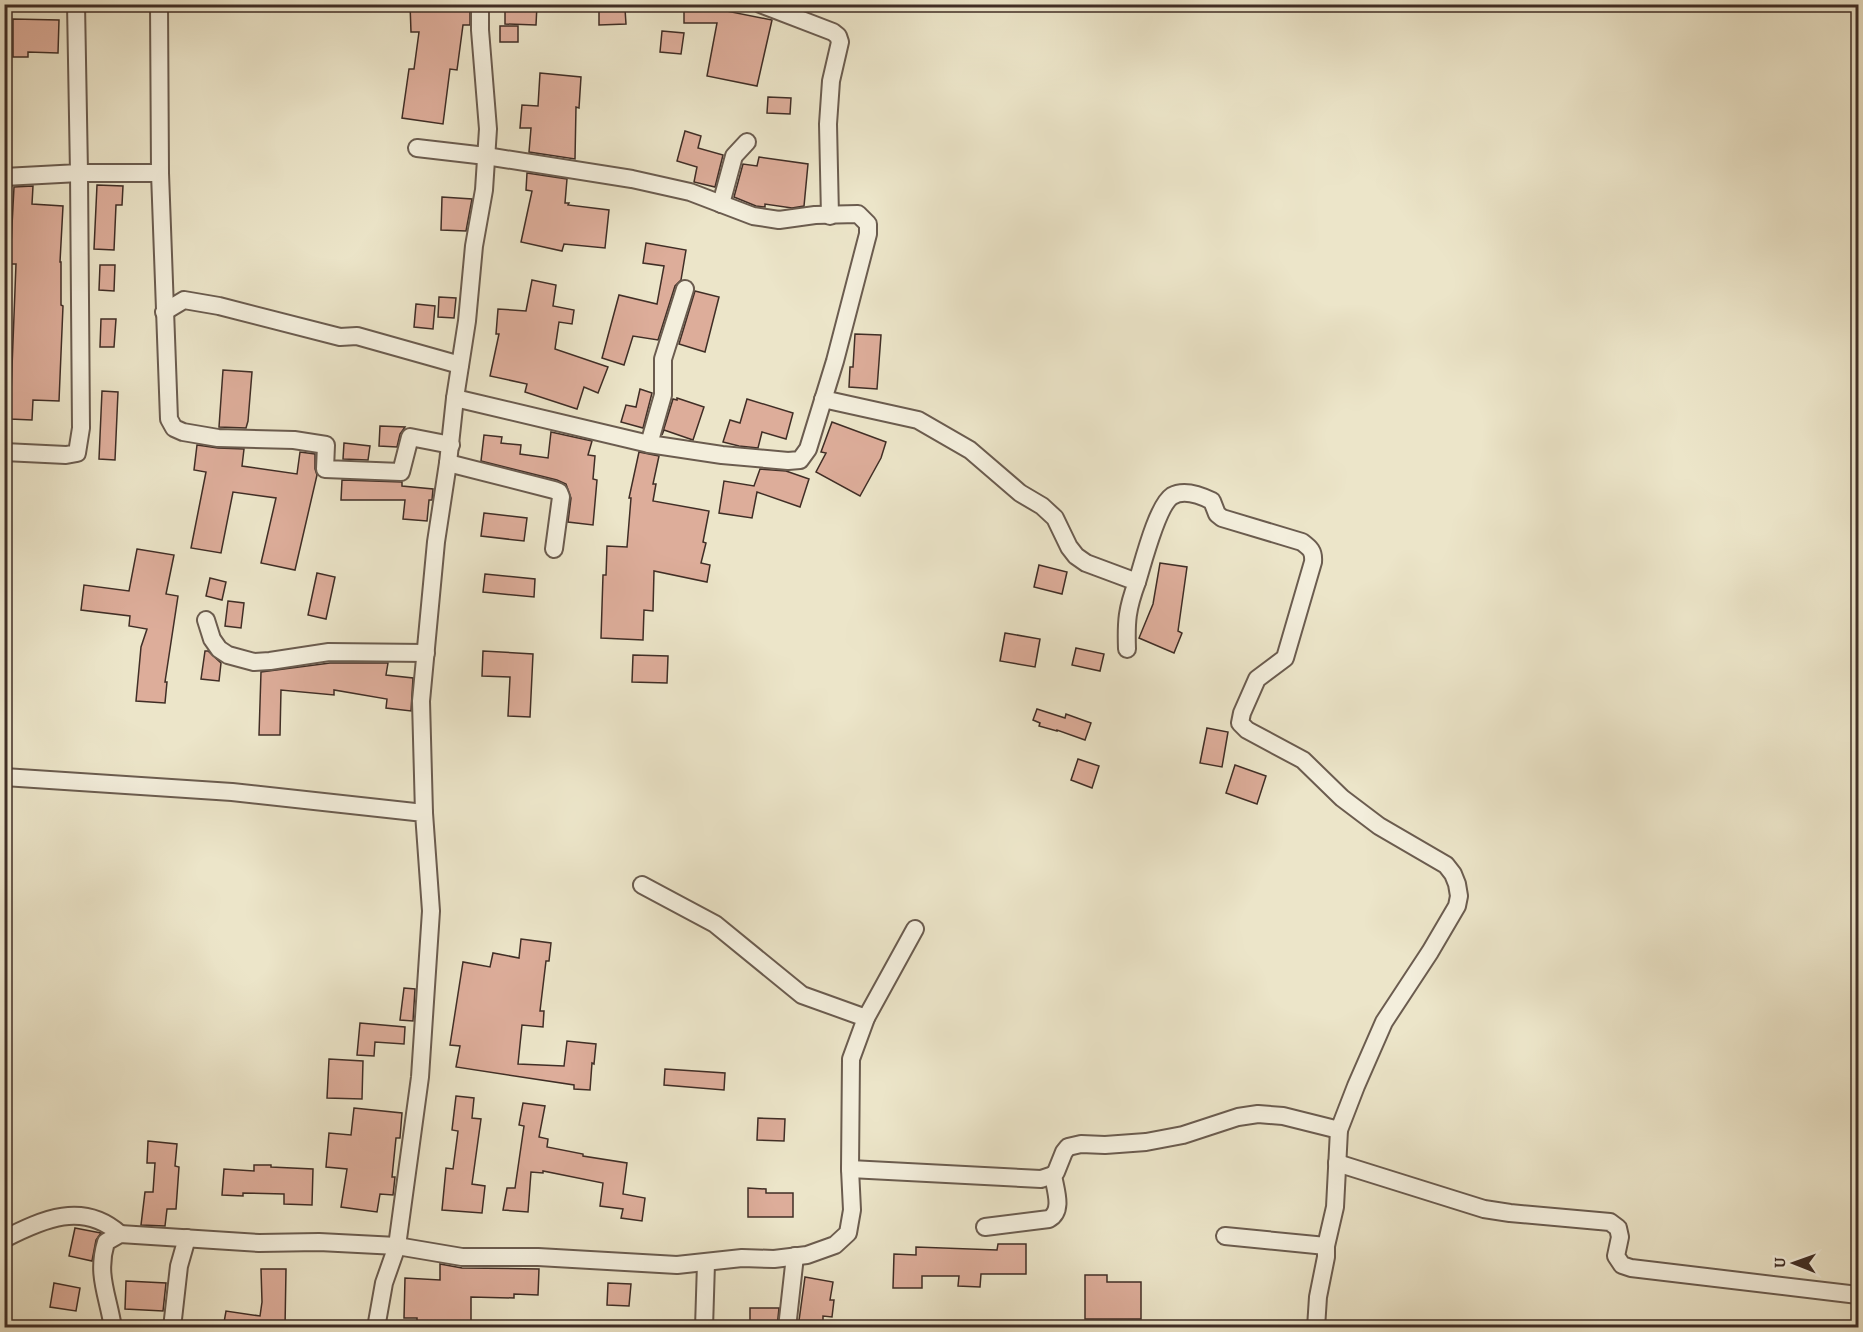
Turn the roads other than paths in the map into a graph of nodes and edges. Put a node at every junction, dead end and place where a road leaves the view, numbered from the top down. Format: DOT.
graph roads {
  1 [pos="76,4"];
  2 [pos="159,4"];
  3 [pos="480,4"];
  4 [pos="759,4"];
  5 [pos="747,141"];
  6 [pos="417,148"];
  7 [pos="486,156"];
  8 [pos="79,173"];
  9 [pos="160,173"];
  10 [pos="4,177"];
  11 [pos="721,204"];
  12 [pos="830,216"];
  13 [pos="685,289"];
  14 [pos="164,312"];
  15 [pos="460,365"];
  16 [pos="455,398"];
  17 [pos="823,399"];
  18 [pos="649,444"];
  19 [pos="451,445"];
  20 [pos="4,452"];
  21 [pos="448,463"];
  22 [pos="554,549"];
  23 [pos="1137,582"];
  24 [pos="206,620"];
  25 [pos="1127,649"];
  26 [pos="426,653"];
  27 [pos="4,777"];
  28 [pos="424,813"];
  29 [pos="642,885"];
  30 [pos="915,929"];
  31 [pos="866,1018"];
  32 [pos="1339,1130"];
  33 [pos="1337,1163"];
  34 [pos="850,1169"];
  35 [pos="1053,1175"];
  36 [pos="985,1227"];
  37 [pos="120,1234"];
  38 [pos="1225,1236"];
  39 [pos="187,1238"];
  40 [pos="4,1239"];
  41 [pos="397,1246"];
  42 [pos="1326,1246"];
  43 [pos="795,1256"];
  44 [pos="706,1263"];
  45 [pos="1858,1295"];
  46 [pos="113,1328"];
  47 [pos="172,1328"];
  48 [pos="376,1328"];
  49 [pos="704,1328"];
  50 [pos="787,1328"];
  51 [pos="1316,1328"];
  1 -- 8 [label="street"];
  2 -- 9 [label="street"];
  3 -- 7 [label="street"];
  4 -- 12 [label="street"];
  5 -- 11 [label="street"];
  6 -- 7 [label="street"];
  7 -- 11 [label="street"];
  7 -- 15 [label="street"];
  8 -- 9 [label="street"];
  8 -- 10 [label="street"];
  8 -- 20 [label="street"];
  9 -- 14 [label="street"];
  11 -- 12 [label="street"];
  12 -- 17 [label="street"];
  13 -- 18 [label="street"];
  14 -- 15 [label="street"];
  14 -- 19 [label="street"];
  15 -- 16 [label="street"];
  16 -- 18 [label="street"];
  16 -- 19 [label="street"];
  17 -- 18 [label="street"];
  17 -- 23 [label="street"];
  19 -- 21 [label="street"];
  21 -- 22 [label="street"];
  21 -- 26 [label="street"];
  23 -- 25 [label="street"];
  23 -- 32 [label="street"];
  24 -- 26 [label="street"];
  26 -- 28 [label="street"];
  27 -- 28 [label="street"];
  28 -- 41 [label="street"];
  29 -- 31 [label="street"];
  30 -- 31 [label="street"];
  31 -- 34 [label="street"];
  32 -- 33 [label="street"];
  32 -- 35 [label="street"];
  33 -- 42 [label="street"];
  33 -- 45 [label="street"];
  34 -- 35 [label="street"];
  34 -- 43 [label="street"];
  35 -- 36 [label="street"];
  37 -- 39 [label="street"];
  37 -- 40 [label="street"];
  37 -- 46 [label="street"];
  38 -- 42 [label="street"];
  39 -- 41 [label="street"];
  39 -- 47 [label="street"];
  41 -- 44 [label="street"];
  41 -- 48 [label="street"];
  42 -- 51 [label="street"];
  43 -- 44 [label="street"];
  43 -- 50 [label="street"];
  44 -- 49 [label="street"];
}
